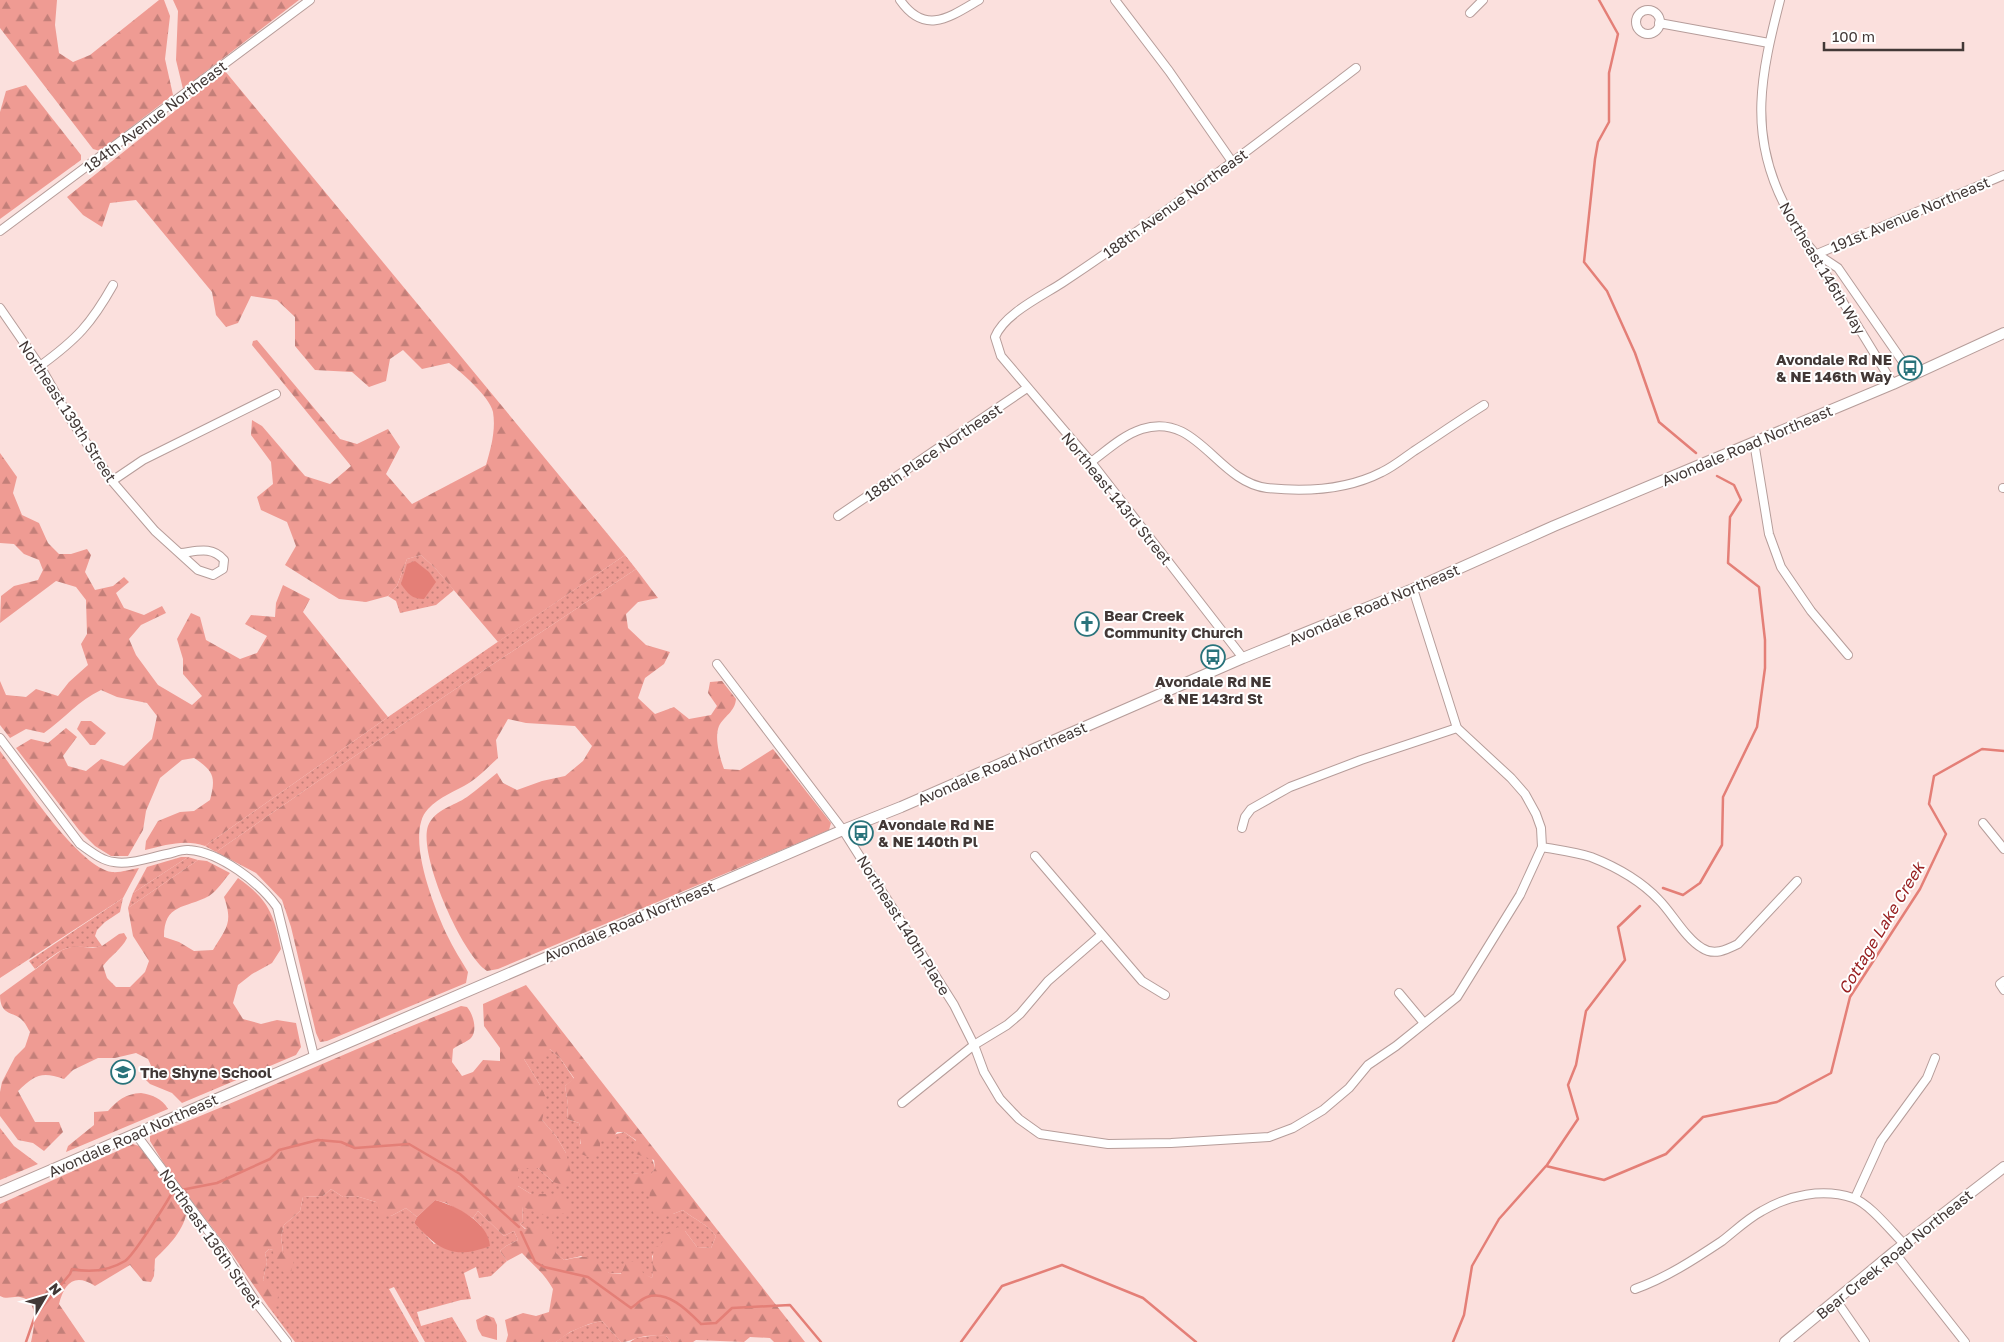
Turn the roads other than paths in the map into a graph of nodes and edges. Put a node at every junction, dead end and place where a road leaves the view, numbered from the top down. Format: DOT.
graph roads {
  1 [pos="310,0"];
  2 [pos="900,0"];
  3 [pos="979,0"];
  4 [pos="1115,0"];
  5 [pos="1483,0"];
  6 [pos="1780,0"];
  7 [pos="1470,13"];
  8 [pos="1659,23"];
  9 [pos="1770,43"];
  10 [pos="1356,68"];
  11 [pos="1232,162"];
  12 [pos="2004,175"];
  13 [pos="0,231"];
  14 [pos="1817,254"];
  15 [pos="113,285"];
  16 [pos="0,308"];
  17 [pos="2004,333"];
  18 [pos="995,337"];
  19 [pos="40,366"];
  20 [pos="1912,375"];
  21 [pos="1893,384"];
  22 [pos="1027,388"];
  23 [pos="276,394"];
  24 [pos="1484,405"];
  25 [pos="1754,442"];
  26 [pos="1091,462"];
  27 [pos="112,481"];
  28 [pos="838,516"];
  29 [pos="181,553"];
  30 [pos="1413,589"];
  31 [pos="1848,655"];
  32 [pos="1243,658"];
  33 [pos="717,664"];
  34 [pos="1457,728"];
  35 [pos="0,738"];
  36 [pos="1983,823"];
  37 [pos="1242,828"];
  38 [pos="843,830"];
  39 [pos="1542,847"];
  40 [pos="2004,849"];
  41 [pos="1035,856"];
  42 [pos="1797,881"];
  43 [pos="1101,935"];
  44 [pos="2004,981"];
  45 [pos="2004,990"];
  46 [pos="1399,993"];
  47 [pos="1164,995"];
  48 [pos="1424,1023"];
  49 [pos="974,1045"];
  50 [pos="314,1056"];
  51 [pos="1935,1058"];
  52 [pos="902,1103"];
  53 [pos="135,1134"];
  54 [pos="2004,1167"];
  55 [pos="0,1192"];
  56 [pos="1855,1198"];
  57 [pos="1904,1244"];
  58 [pos="1894,1252"];
  59 [pos="1635,1289"];
  60 [pos="1836,1300"];
  61 [pos="286,1342"];
  62 [pos="1785,1342"];
  63 [pos="1865,1342"];
  64 [pos="1965,1342"];
  1 -- 13 [label="street, 184th Avenue Northeast"];
  2 -- 3 [label="street"];
  4 -- 11 [label="street"];
  5 -- 7 [label="street"];
  6 -- 9 [label="street, Northeast 146th Way"];
  8 -- 9 [label="street"];
  9 -- 14 [label="street, Northeast 146th Way"];
  10 -- 11 [label="street, 188th Avenue Northeast"];
  11 -- 18 [label="street, 188th Avenue Northeast"];
  12 -- 14 [label="street, 191st Avenue Northeast"];
  14 -- 20 [label="street"];
  14 -- 21 [label="street, Northeast 146th Way"];
  15 -- 19 [label="street"];
  16 -- 19 [label="street, Northeast 139th Street"];
  17 -- 20 [label="main road, Avondale Road Northeast"];
  18 -- 22 [label="street, Northeast 143rd Street"];
  19 -- 27 [label="street, Northeast 139th Street"];
  20 -- 21 [label="main road, Avondale Road Northeast"];
  21 -- 25 [label="main road, Avondale Road Northeast"];
  22 -- 26 [label="street, Northeast 143rd Street"];
  22 -- 28 [label="street, 188th Place Northeast"];
  23 -- 27 [label="street"];
  24 -- 26 [label="street"];
  25 -- 30 [label="main road, Avondale Road Northeast"];
  25 -- 31 [label="street"];
  26 -- 32 [label="street, Northeast 143rd Street"];
  27 -- 29 [label="street, Northeast 139th Street"];
  29 -- 29 [label="street, Northeast 139th Street"];
  30 -- 32 [label="main road, Avondale Road Northeast"];
  30 -- 34 [label="street"];
  32 -- 38 [label="main road, Avondale Road Northeast"];
  33 -- 38 [label="street, Northeast 140th Place"];
  34 -- 37 [label="street"];
  34 -- 39 [label="street"];
  35 -- 50 [label="street"];
  36 -- 40 [label="street"];
  38 -- 49 [label="street, Northeast 140th Place"];
  38 -- 50 [label="main road, Avondale Road Northeast"];
  39 -- 42 [label="street"];
  39 -- 48 [label="street, Northeast 140th Place"];
  41 -- 43 [label="street"];
  43 -- 47 [label="street"];
  43 -- 49 [label="street"];
  44 -- 45 [label="street"];
  46 -- 48 [label="street"];
  48 -- 49 [label="street, Northeast 140th Place"];
  49 -- 52 [label="street"];
  50 -- 53 [label="main road, Avondale Road Northeast"];
  51 -- 56 [label="street"];
  53 -- 55 [label="main road, Avondale Road Northeast"];
  53 -- 61 [label="street, Northeast 136th Street"];
  54 -- 57 [label="main road, Bear Creek Road Northeast"];
  56 -- 57 [label="street"];
  56 -- 59 [label="street"];
  57 -- 58 [label="main road, Bear Creek Road Northeast"];
  58 -- 60 [label="main road, Bear Creek Road Northeast"];
  58 -- 64 [label="street"];
  60 -- 62 [label="main road, Bear Creek Road Northeast"];
  60 -- 63 [label="street"];
}
